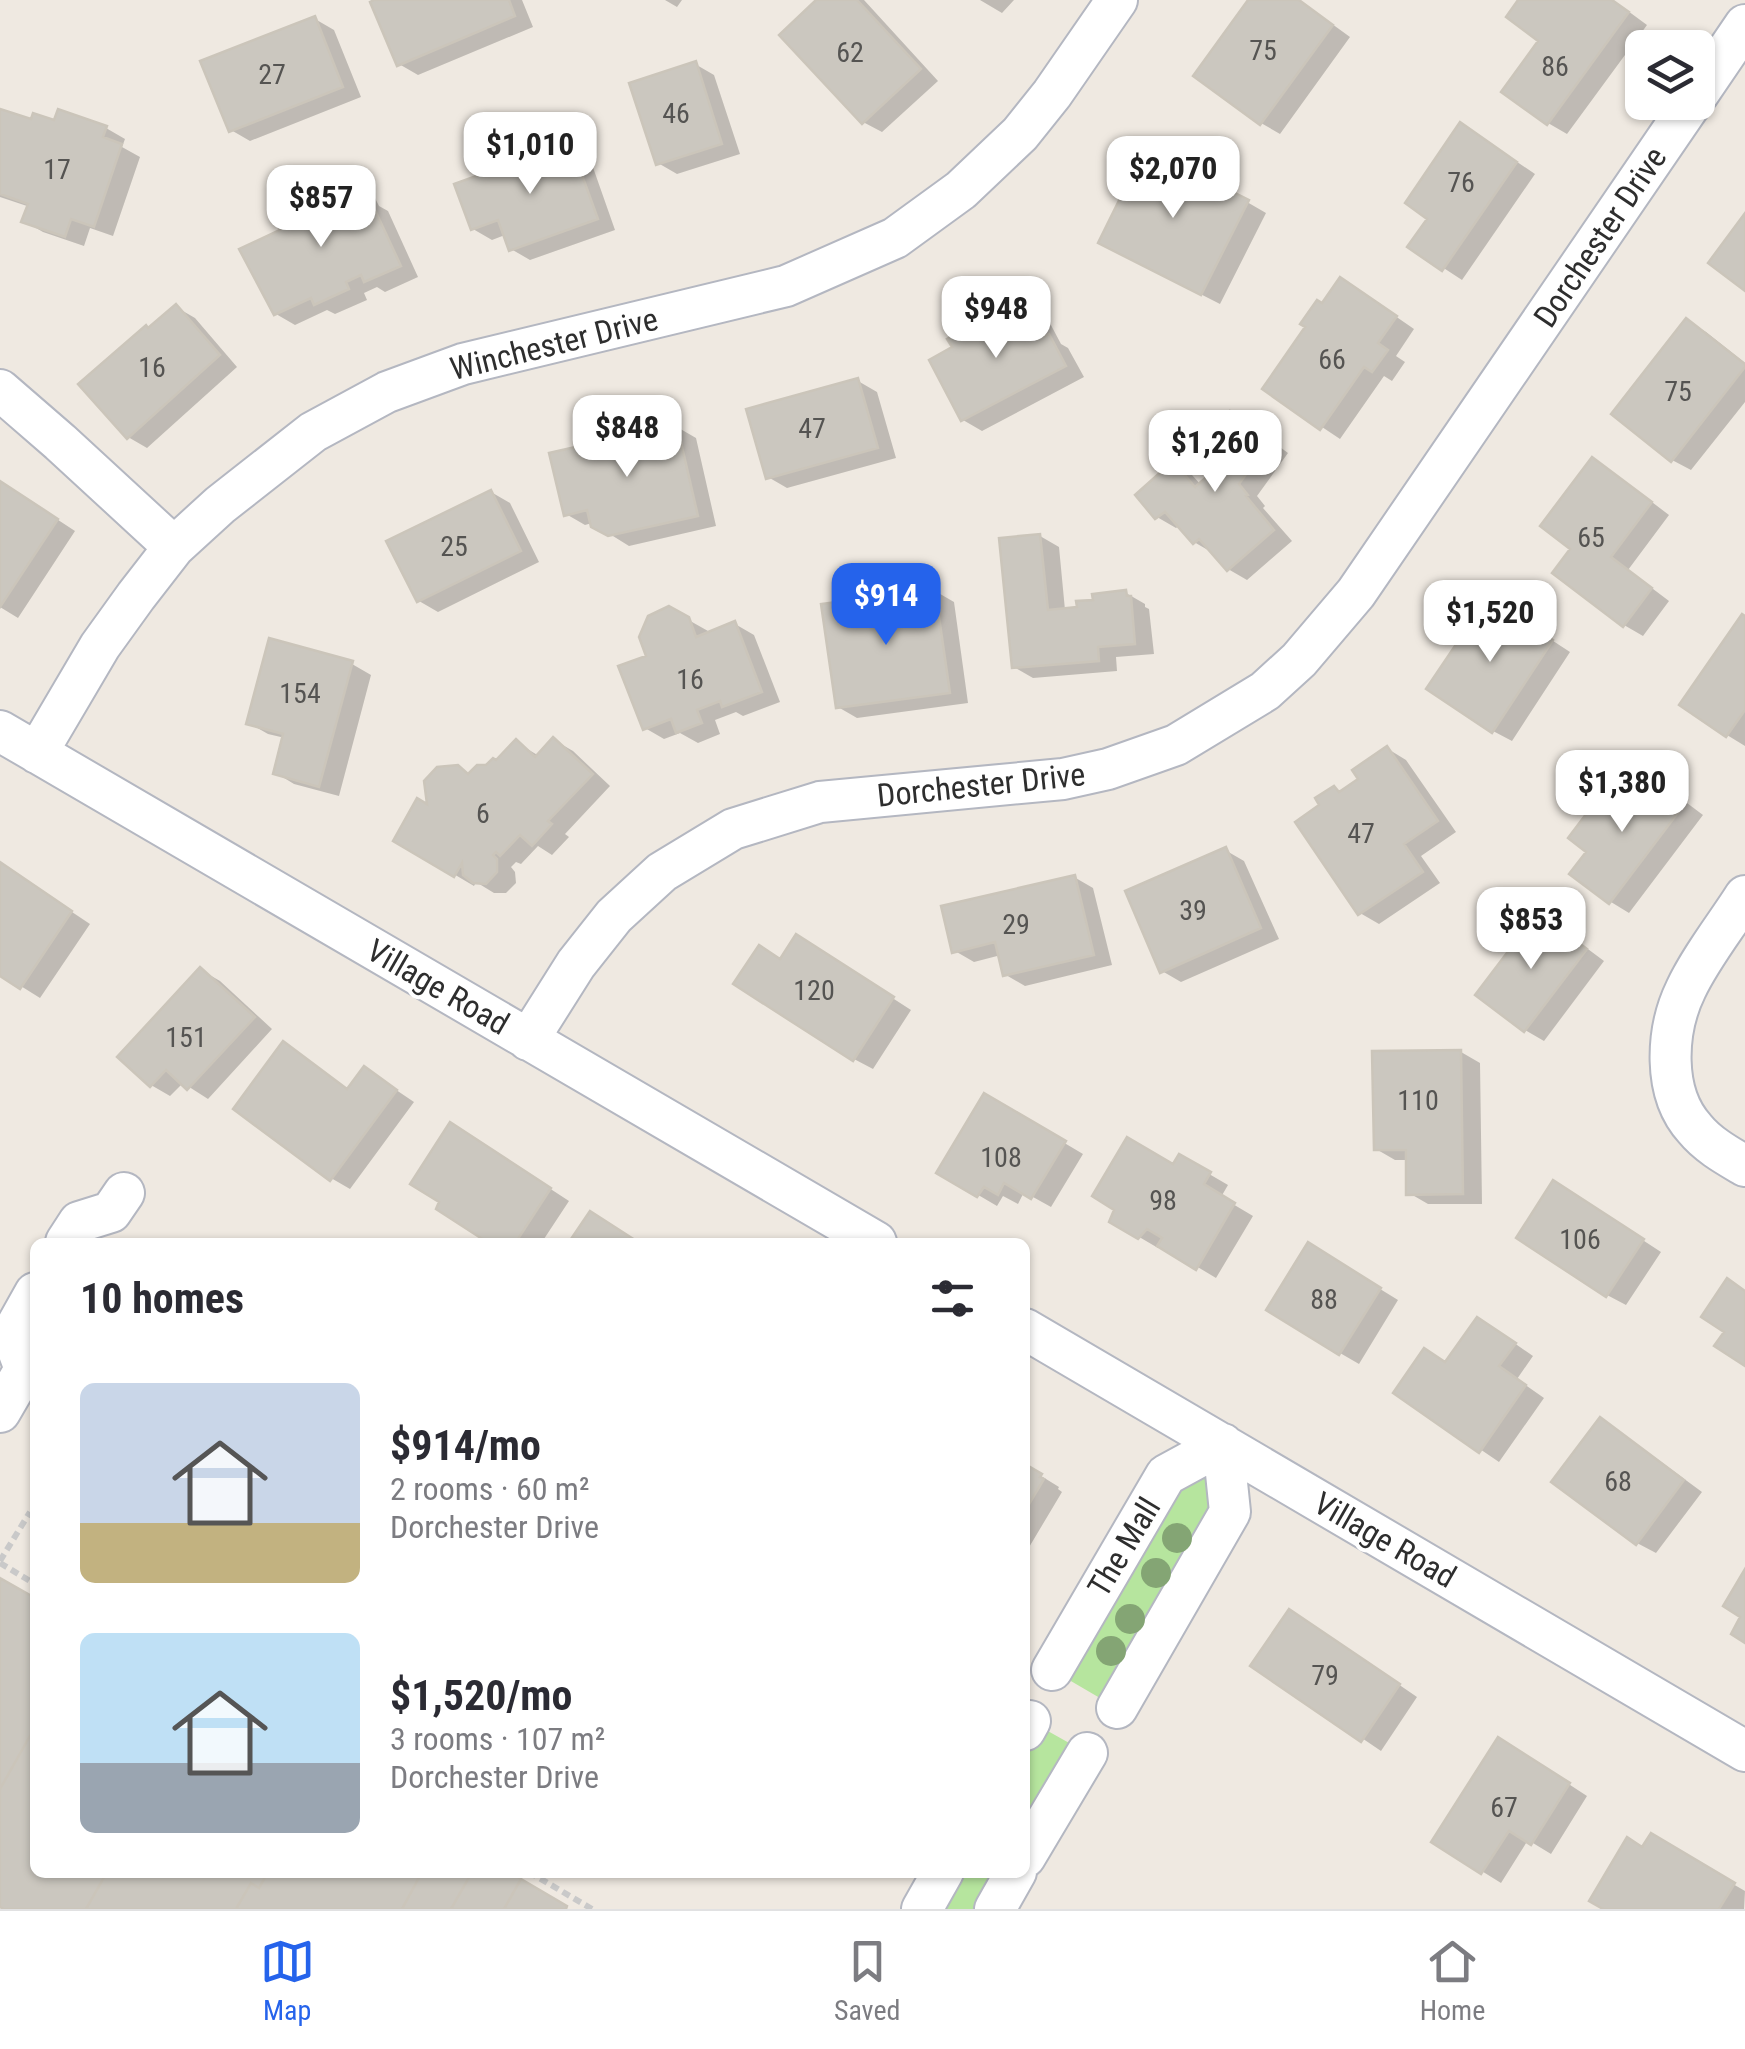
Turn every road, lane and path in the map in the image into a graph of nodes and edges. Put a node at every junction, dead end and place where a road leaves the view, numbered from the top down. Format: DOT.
graph roads {
  1 [pos="1117,0"];
  2 [pos="1745,25"];
  3 [pos="1715,69"];
  4 [pos="1680,120"];
  5 [pos="0,390"];
  6 [pos="174,548"];
  7 [pos="0,731"];
  8 [pos="37,752"];
  9 [pos="1745,896"];
  10 [pos="528,1040"];
  11 [pos="1745,1166"];
  12 [pos="117,1216"];
  13 [pos="69,1238"];
  14 [pos="869,1238"];
  15 [pos="30,1301"];
  16 [pos="1030,1332"];
  17 [pos="30,1367"];
  18 [pos="0,1412"];
  19 [pos="1223,1444"];
  20 [pos="30,1512"];
  21 [pos="0,1562"];
  22 [pos="30,1581"];
  23 [pos="1052,1670"];
  24 [pos="1117,1708"];
  25 [pos="1745,1751"];
  26 [pos="1086,1753"];
  27 [pos="1030,1848"];
  28 [pos="539,1878"];
  29 [pos="939,1878"];
  30 [pos="1012,1878"];
  31 [pos="592,1909"];
  32 [pos="922,1909"];
  33 [pos="994,1909"];
  1 -- 6 [label="street, Winchester Drive"];
  2 -- 3 [label="street"];
  4 -- 10 [label="street, Dorchester Drive"];
  5 -- 6 [label="street"];
  6 -- 8 [label="street, Winchester Drive"];
  7 -- 8 [label="street, Village Road"];
  8 -- 10 [label="street, Village Road"];
  9 -- 11 [label="street"];
  10 -- 14 [label="street, Village Road"];
  12 -- 13 [label="street"];
  15 -- 17 [label="street"];
  16 -- 19 [label="street, Village Road"];
  17 -- 18 [label="street"];
  19 -- 23 [label="street, The Mall"];
  19 -- 24 [label="street"];
  19 -- 25 [label="street, Village Road"];
  20 -- 21 [label="path"];
  21 -- 22 [label="path"];
  26 -- 27 [label="street"];
  28 -- 31 [label="path"];
  29 -- 32 [label="street"];
  30 -- 33 [label="street"];
}
